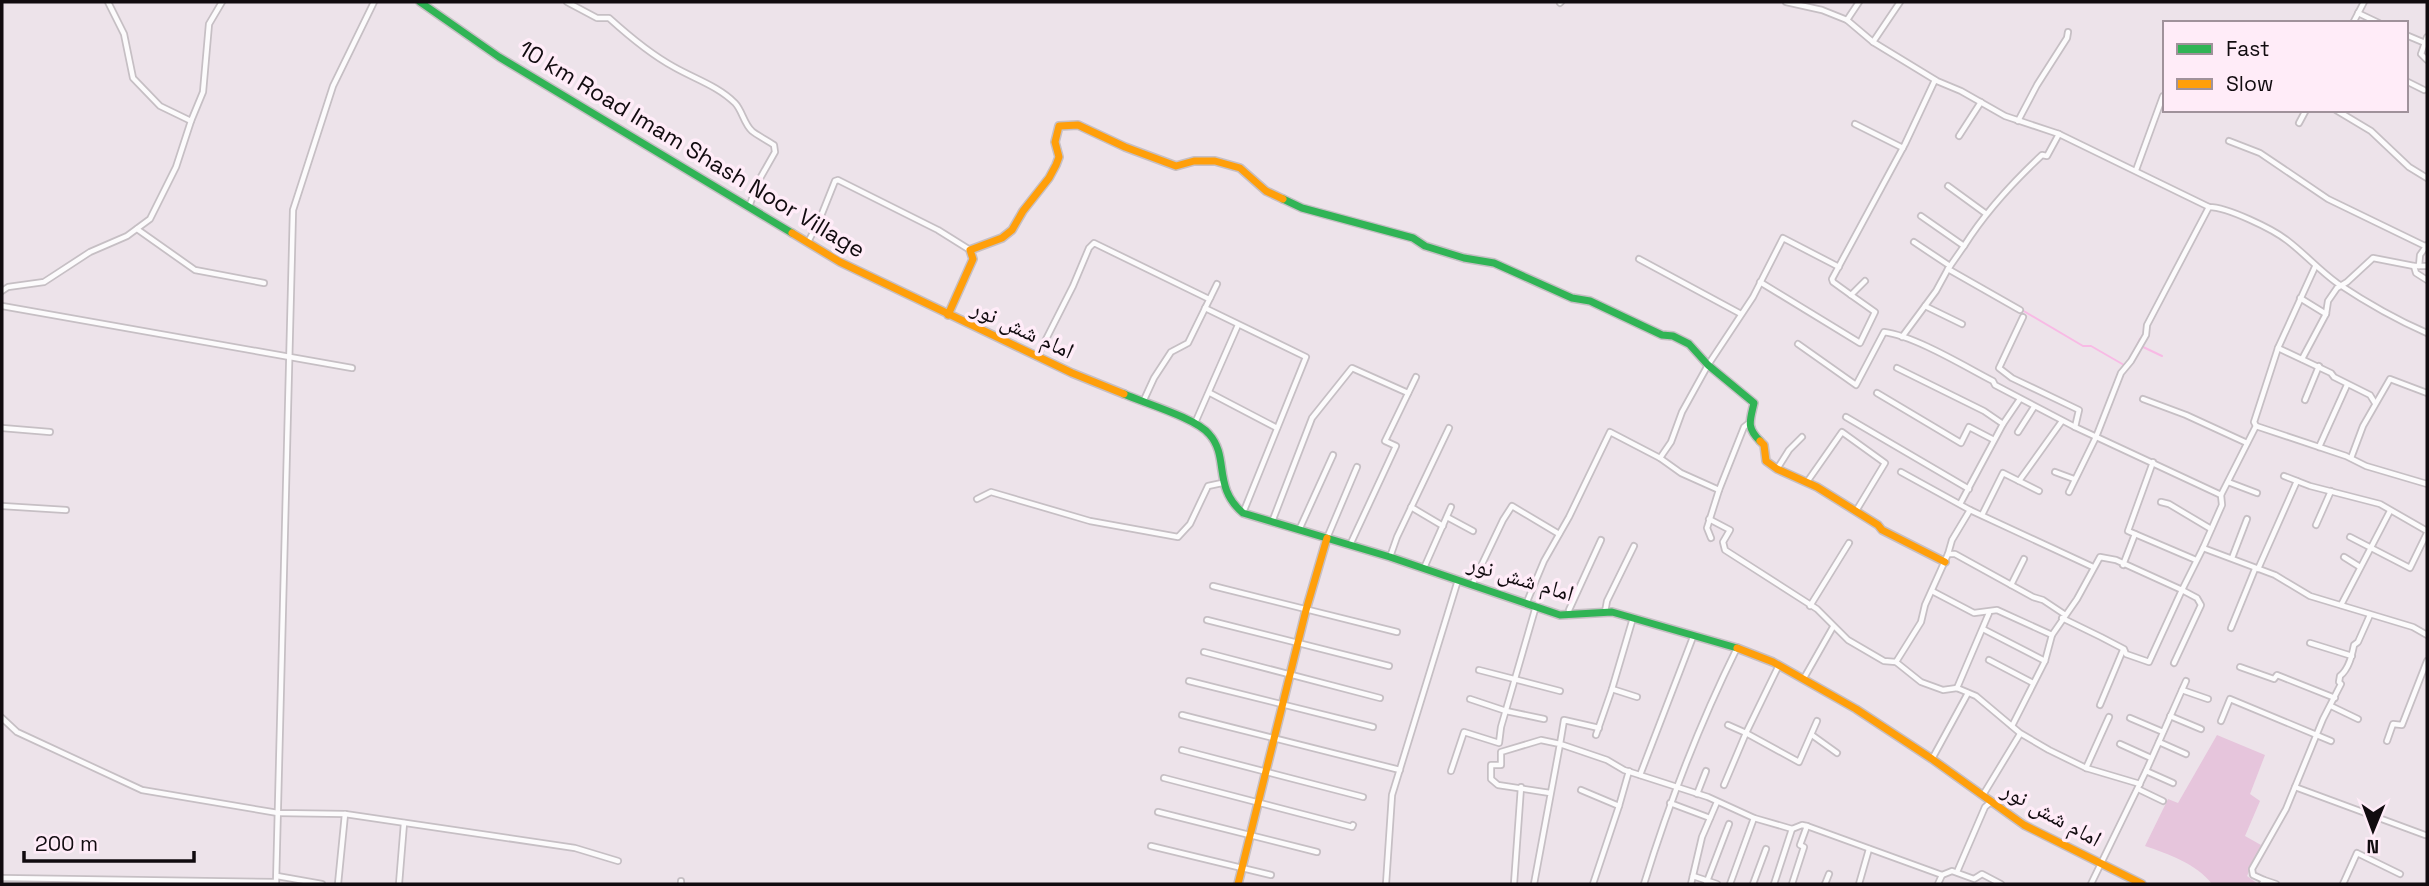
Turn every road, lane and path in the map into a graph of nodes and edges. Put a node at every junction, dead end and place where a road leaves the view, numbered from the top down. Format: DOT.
graph roads {
  1 [pos="108,2"];
  2 [pos="222,2"];
  3 [pos="374,2"];
  4 [pos="420,2"];
  5 [pos="567,2"];
  6 [pos="1786,2"];
  7 [pos="1859,2"];
  8 [pos="1900,2"];
  9 [pos="2364,2"];
  10 [pos="2358,13"];
  11 [pos="1847,20"];
  12 [pos="2354,21"];
  13 [pos="2375,21"];
  14 [pos="2068,32"];
  15 [pos="2408,36"];
  16 [pos="2426,40"];
  17 [pos="1873,42"];
  18 [pos="2427,60"];
  19 [pos="1935,80"];
  20 [pos="2408,82"];
  21 [pos="2424,90"];
  22 [pos="2163,96"];
  23 [pos="1981,102"];
  24 [pos="2305,112"];
  25 [pos="2339,112"];
  26 [pos="191,121"];
  27 [pos="2018,121"];
  28 [pos="2299,123"];
  29 [pos="1855,124"];
  30 [pos="2059,134"];
  31 [pos="1959,136"];
  32 [pos="2229,141"];
  33 [pos="1903,148"];
  34 [pos="2136,170"];
  35 [pos="2427,178"];
  36 [pos="1948,186"];
  37 [pos="749,207"];
  38 [pos="2209,207"];
  39 [pos="1986,213"];
  40 [pos="1922,216"];
  41 [pos="138,229"];
  42 [pos="808,242"];
  43 [pos="1913,242"];
  44 [pos="1964,246"];
  45 [pos="2426,246"];
  46 [pos="971,250"];
  47 [pos="1639,259"];
  48 [pos="2416,266"];
  49 [pos="2427,266"];
  50 [pos="1839,267"];
  51 [pos="1949,267"];
  52 [pos="2315,267"];
  53 [pos="2427,280"];
  54 [pos="1865,281"];
  55 [pos="1760,282"];
  56 [pos="264,283"];
  57 [pos="1217,284"];
  58 [pos="2340,284"];
  59 [pos="2,291"];
  60 [pos="1851,295"];
  61 [pos="1210,298"];
  62 [pos="2299,298"];
  63 [pos="2,306"];
  64 [pos="1925,306"];
  65 [pos="1205,308"];
  66 [pos="2020,310"];
  67 [pos="1741,314"];
  68 [pos="2326,314"];
  69 [pos="949,315"];
  70 [pos="2024,317"];
  71 [pos="1962,324"];
  72 [pos="1238,325"];
  73 [pos="2427,332"];
  74 [pos="1902,338"];
  75 [pos="1798,344"];
  76 [pos="2278,348"];
  77 [pos="289,356"];
  78 [pos="1037,356"];
  79 [pos="2302,359"];
  80 [pos="1708,365"];
  81 [pos="2319,366"];
  82 [pos="352,368"];
  83 [pos="1897,368"];
  84 [pos="1416,377"];
  85 [pos="2347,384"];
  86 [pos="1210,393"];
  87 [pos="1408,393"];
  88 [pos="1877,393"];
  89 [pos="2427,393"];
  90 [pos="2020,399"];
  91 [pos="2143,400"];
  92 [pos="2305,400"];
  93 [pos="1143,402"];
  94 [pos="2375,403"];
  95 [pos="2034,407"];
  96 [pos="1846,417"];
  97 [pos="2062,421"];
  98 [pos="1750,423"];
  99 [pos="1194,424"];
  100 [pos="2003,424"];
  101 [pos="2256,426"];
  102 [pos="2075,427"];
  103 [pos="2,428"];
  104 [pos="1277,428"];
  105 [pos="1449,428"];
  106 [pos="50,432"];
  107 [pos="2018,432"];
  108 [pos="1802,437"];
  109 [pos="2096,437"];
  110 [pos="1994,440"];
  111 [pos="2248,443"];
  112 [pos="2319,447"];
  113 [pos="1332,455"];
  114 [pos="1660,458"];
  115 [pos="2351,458"];
  116 [pos="2153,462"];
  117 [pos="1357,467"];
  118 [pos="1777,469"];
  119 [pos="1901,472"];
  120 [pos="2055,472"];
  121 [pos="2284,476"];
  122 [pos="2075,479"];
  123 [pos="2019,481"];
  124 [pos="2228,481"];
  125 [pos="2297,481"];
  126 [pos="1807,482"];
  127 [pos="1222,483"];
  128 [pos="2427,484"];
  129 [pos="1969,489"];
  130 [pos="1719,490"];
  131 [pos="2039,491"];
  132 [pos="2330,491"];
  133 [pos="2068,492"];
  134 [pos="2257,494"];
  135 [pos="2221,495"];
  136 [pos="976,499"];
  137 [pos="2161,502"];
  138 [pos="2,504"];
  139 [pos="1960,504"];
  140 [pos="1411,507"];
  141 [pos="1451,507"];
  142 [pos="66,510"];
  143 [pos="1970,510"];
  144 [pos="2390,510"];
  145 [pos="1856,511"];
  146 [pos="1243,513"];
  147 [pos="1982,515"];
  148 [pos="1447,517"];
  149 [pos="1709,519"];
  150 [pos="2248,519"];
  151 [pos="1272,523"];
  152 [pos="2316,525"];
  153 [pos="1443,526"];
  154 [pos="2211,529"];
  155 [pos="1299,530"];
  156 [pos="1473,531"];
  157 [pos="2427,532"];
  158 [pos="1559,534"];
  159 [pos="2135,534"];
  160 [pos="2350,537"];
  161 [pos="1327,538"];
  162 [pos="1711,538"];
  163 [pos="1601,540"];
  164 [pos="1849,542"];
  165 [pos="1350,545"];
  166 [pos="1634,546"];
  167 [pos="2203,548"];
  168 [pos="2371,549"];
  169 [pos="1390,557"];
  170 [pos="2344,557"];
  171 [pos="1947,558"];
  172 [pos="2232,558"];
  173 [pos="2024,559"];
  174 [pos="2196,560"];
  175 [pos="2123,565"];
  176 [pos="2093,567"];
  177 [pos="2360,567"];
  178 [pos="1424,569"];
  179 [pos="2257,569"];
  180 [pos="1458,579"];
  181 [pos="1472,585"];
  182 [pos="2011,585"];
  183 [pos="1213,586"];
  184 [pos="2182,590"];
  185 [pos="1932,591"];
  186 [pos="1526,604"];
  187 [pos="2341,605"];
  188 [pos="1536,606"];
  189 [pos="1810,606"];
  190 [pos="1307,610"];
  191 [pos="1605,612"];
  192 [pos="1989,612"];
  193 [pos="1570,615"];
  194 [pos="2370,615"];
  195 [pos="2063,616"];
  196 [pos="1634,617"];
  197 [pos="1207,620"];
  198 [pos="1833,627"];
  199 [pos="2231,628"];
  200 [pos="1983,629"];
  201 [pos="1397,632"];
  202 [pos="2052,635"];
  203 [pos="2427,635"];
  204 [pos="1693,637"];
  205 [pos="1298,643"];
  206 [pos="2310,643"];
  207 [pos="1737,648"];
  208 [pos="2124,649"];
  209 [pos="1204,652"];
  210 [pos="2352,656"];
  211 [pos="1989,660"];
  212 [pos="2045,661"];
  213 [pos="2427,661"];
  214 [pos="1896,662"];
  215 [pos="2174,663"];
  216 [pos="1779,665"];
  217 [pos="1389,666"];
  218 [pos="2240,667"];
  219 [pos="1479,670"];
  220 [pos="1290,674"];
  221 [pos="1804,678"];
  222 [pos="1514,679"];
  223 [pos="1189,681"];
  224 [pos="2186,681"];
  225 [pos="2033,683"];
  226 [pos="1957,688"];
  227 [pos="1612,689"];
  228 [pos="2182,690"];
  229 [pos="1560,691"];
  230 [pos="1968,693"];
  231 [pos="1637,697"];
  232 [pos="1380,698"];
  233 [pos="2335,698"];
  234 [pos="1470,699"];
  235 [pos="2208,699"];
  236 [pos="1283,705"];
  237 [pos="2100,705"];
  238 [pos="2332,706"];
  239 [pos="1506,711"];
  240 [pos="1182,715"];
  241 [pos="2170,716"];
  242 [pos="2109,717"];
  243 [pos="2,718"];
  244 [pos="2130,718"];
  245 [pos="1544,719"];
  246 [pos="2358,719"];
  247 [pos="1817,721"];
  248 [pos="2221,722"];
  249 [pos="1728,725"];
  250 [pos="2012,726"];
  251 [pos="1373,727"];
  252 [pos="1598,728"];
  253 [pos="2201,729"];
  254 [pos="2163,732"];
  255 [pos="1746,733"];
  256 [pos="2020,733"];
  257 [pos="1596,735"];
  258 [pos="1812,735"];
  259 [pos="2317,735"];
  260 [pos="1274,738"];
  261 [pos="2331,741"];
  262 [pos="2386,741"];
  263 [pos="2159,742"];
  264 [pos="1560,744"];
  265 [pos="2120,744"];
  266 [pos="1182,750"];
  267 [pos="1837,753"];
  268 [pos="2186,754"];
  269 [pos="2151,758"];
  270 [pos="1932,759"];
  271 [pos="2087,768"];
  272 [pos="1400,770"];
  273 [pos="1451,771"];
  274 [pos="1629,771"];
  275 [pos="1706,771"];
  276 [pos="2146,771"];
  277 [pos="1266,772"];
  278 [pos="1640,775"];
  279 [pos="1164,778"];
  280 [pos="2173,783"];
  281 [pos="1724,785"];
  282 [pos="2138,786"];
  283 [pos="1521,787"];
  284 [pos="2295,787"];
  285 [pos="1676,788"];
  286 [pos="1581,790"];
  287 [pos="1550,793"];
  288 [pos="1697,794"];
  289 [pos="1982,796"];
  290 [pos="1363,797"];
  291 [pos="1717,802"];
  292 [pos="1991,802"];
  293 [pos="2162,802"];
  294 [pos="1257,803"];
  295 [pos="1670,803"];
  296 [pos="1619,806"];
  297 [pos="1158,812"];
  298 [pos="278,813"];
  299 [pos="345,814"];
  300 [pos="1710,818"];
  301 [pos="1754,818"];
  302 [pos="404,822"];
  303 [pos="1729,824"];
  304 [pos="1353,825"];
  305 [pos="1807,826"];
  306 [pos="1792,829"];
  307 [pos="1250,835"];
  308 [pos="2425,835"];
  309 [pos="1151,846"];
  310 [pos="1766,849"];
  311 [pos="1869,849"];
  312 [pos="1317,852"];
  313 [pos="618,861"];
  314 [pos="2101,863"];
  315 [pos="1242,867"];
  316 [pos="1957,872"];
  317 [pos="1829,874"];
  318 [pos="1942,874"];
  319 [pos="2400,874"];
  320 [pos="1271,875"];
  321 [pos="1693,876"];
  322 [pos="2,878"];
  323 [pos="276,881"];
  324 [pos="1706,882"];
  325 [pos="2263,882"];
  326 [pos="322,884"];
  327 [pos="338,884"];
  328 [pos="399,884"];
  329 [pos="1238,884"];
  330 [pos="1386,884"];
  331 [pos="1514,884"];
  332 [pos="1534,884"];
  333 [pos="1592,884"];
  334 [pos="1647,884"];
  335 [pos="1691,884"];
  336 [pos="1717,884"];
  337 [pos="1730,884"];
  338 [pos="1753,884"];
  339 [pos="1774,884"];
  340 [pos="1792,884"];
  341 [pos="1825,884"];
  342 [pos="1859,884"];
  343 [pos="1938,884"];
  344 [pos="2001,884"];
  345 [pos="2091,884"];
  346 [pos="2141,884"];
  347 [pos="2276,884"];
  348 [pos="2343,884"];
  1 -- 26 [label="street"];
  2 -- 26 [label="street"];
  3 -- 77 [label="street"];
  4 -- 37 [label="street, 10 km Road Imam Shash Noor Village"];
  5 -- 37 [label="street"];
  6 -- 11 [label="street"];
  7 -- 11 [label="street"];
  8 -- 17 [label="street"];
  9 -- 10 [label="street"];
  10 -- 12 [label="street"];
  10 -- 13 [label="street"];
  11 -- 17 [label="street"];
  14 -- 27 [label="street"];
  15 -- 16 [label="street"];
  16 -- 18 [label="street"];
  17 -- 19 [label="street"];
  19 -- 23 [label="street"];
  19 -- 33 [label="street"];
  20 -- 21 [label="street"];
  22 -- 34 [label="street"];
  23 -- 27 [label="street"];
  23 -- 31 [label="street"];
  24 -- 28 [label="street"];
  25 -- 35 [label="street"];
  26 -- 41 [label="street"];
  27 -- 30 [label="street"];
  29 -- 33 [label="street"];
  30 -- 34 [label="street"];
  30 -- 39 [label="street"];
  32 -- 45 [label="street"];
  33 -- 50 [label="street"];
  34 -- 38 [label="street"];
  36 -- 39 [label="street"];
  37 -- 42 [label="street, 10 km Road Imam Shash Noor Village"];
  38 -- 52 [label="street"];
  38 -- 109 [label="street"];
  39 -- 44 [label="street"];
  40 -- 44 [label="street"];
  41 -- 56 [label="street"];
  41 -- 59 [label="street"];
  42 -- 46 [label="street"];
  42 -- 69 [label="street, 10 km Road Imam Shash Noor Village"];
  43 -- 51 [label="street"];
  44 -- 51 [label="street"];
  45 -- 48 [label="street"];
  46 -- 69 [label="street"];
  46 -- 80 [label="street"];
  47 -- 67 [label="street"];
  48 -- 49 [label="street"];
  48 -- 53 [label="street"];
  48 -- 58 [label="street"];
  50 -- 55 [label="street"];
  50 -- 60 [label="street"];
  51 -- 64 [label="street"];
  51 -- 66 [label="street"];
  52 -- 58 [label="street"];
  52 -- 62 [label="street"];
  54 -- 60 [label="street"];
  55 -- 60 [label="street"];
  55 -- 67 [label="street"];
  57 -- 61 [label="street"];
  58 -- 68 [label="street"];
  58 -- 73 [label="street"];
  61 -- 65 [label="street"];
  61 -- 78 [label="street"];
  62 -- 68 [label="street"];
  62 -- 76 [label="street"];
  63 -- 77 [label="street"];
  64 -- 71 [label="street"];
  64 -- 74 [label="street"];
  65 -- 72 [label="street"];
  65 -- 93 [label="street"];
  67 -- 80 [label="street"];
  68 -- 79 [label="street"];
  69 -- 78 [label="street, امام شش نور"];
  70 -- 102 [label="street"];
  72 -- 86 [label="street"];
  72 -- 104 [label="street"];
  74 -- 75 [label="street"];
  74 -- 90 [label="street"];
  76 -- 79 [label="street"];
  76 -- 101 [label="street"];
  77 -- 82 [label="street"];
  77 -- 298 [label="street"];
  78 -- 93 [label="street, امام شش نور"];
  79 -- 81 [label="street"];
  80 -- 98 [label="street"];
  80 -- 114 [label="street"];
  81 -- 85 [label="street"];
  81 -- 92 [label="street"];
  83 -- 100 [label="street"];
  84 -- 87 [label="street"];
  85 -- 94 [label="street"];
  85 -- 112 [label="street"];
  86 -- 99 [label="street"];
  86 -- 104 [label="street"];
  87 -- 151 [label="street"];
  87 -- 165 [label="street"];
  88 -- 110 [label="street"];
  89 -- 94 [label="street"];
  90 -- 95 [label="street"];
  90 -- 100 [label="street"];
  91 -- 111 [label="street"];
  93 -- 99 [label="street, امام شش نور"];
  94 -- 115 [label="street"];
  95 -- 97 [label="street"];
  95 -- 107 [label="street"];
  96 -- 129 [label="street"];
  97 -- 102 [label="street"];
  97 -- 123 [label="street"];
  98 -- 118 [label="street"];
  98 -- 130 [label="street"];
  99 -- 127 [label="street, امام شش نور"];
  100 -- 110 [label="street"];
  101 -- 111 [label="street"];
  101 -- 112 [label="street"];
  102 -- 109 [label="street"];
  103 -- 106 [label="street"];
  104 -- 146 [label="street"];
  105 -- 140 [label="street"];
  108 -- 118 [label="street"];
  109 -- 116 [label="street"];
  109 -- 122 [label="street"];
  110 -- 129 [label="street"];
  111 -- 124 [label="street"];
  112 -- 115 [label="street"];
  113 -- 155 [label="street"];
  114 -- 130 [label="street"];
  114 -- 158 [label="street"];
  115 -- 128 [label="street"];
  116 -- 135 [label="street"];
  116 -- 159 [label="street"];
  117 -- 161 [label="street"];
  118 -- 126 [label="street"];
  119 -- 139 [label="street"];
  120 -- 122 [label="street"];
  121 -- 125 [label="street"];
  122 -- 133 [label="street"];
  123 -- 131 [label="street"];
  123 -- 147 [label="street"];
  124 -- 134 [label="street"];
  124 -- 135 [label="street"];
  125 -- 132 [label="street"];
  125 -- 179 [label="street"];
  126 -- 145 [label="street"];
  126 -- 145 [label="street"];
  127 -- 136 [label="street"];
  127 -- 146 [label="street, امام شش نور"];
  129 -- 139 [label="street"];
  130 -- 149 [label="street"];
  132 -- 144 [label="street"];
  132 -- 152 [label="street"];
  135 -- 154 [label="street"];
  137 -- 154 [label="street"];
  138 -- 142 [label="street"];
  139 -- 143 [label="street"];
  140 -- 153 [label="street"];
  140 -- 169 [label="street"];
  141 -- 148 [label="street"];
  143 -- 147 [label="street"];
  143 -- 171 [label="street"];
  144 -- 157 [label="street"];
  144 -- 168 [label="street"];
  145 -- 171 [label="street"];
  146 -- 151 [label="street, امام شش نور"];
  147 -- 176 [label="street"];
  148 -- 153 [label="street"];
  148 -- 156 [label="street"];
  149 -- 162 [label="street"];
  149 -- 189 [label="street"];
  150 -- 172 [label="street"];
  151 -- 155 [label="street, امام شش نور"];
  153 -- 178 [label="street"];
  154 -- 167 [label="street"];
  155 -- 161 [label="street, امام شش نور"];
  157 -- 168 [label="street"];
  158 -- 181 [label="street"];
  158 -- 186 [label="street"];
  159 -- 174 [label="street"];
  159 -- 175 [label="street"];
  160 -- 168 [label="street"];
  161 -- 165 [label="street, امام شش نور"];
  161 -- 190 [label="street"];
  163 -- 193 [label="street"];
  164 -- 189 [label="street"];
  165 -- 169 [label="street, امام شش نور"];
  166 -- 191 [label="street"];
  167 -- 172 [label="street"];
  167 -- 174 [label="street"];
  168 -- 177 [label="street"];
  169 -- 178 [label="street, امام شش نور"];
  170 -- 177 [label="street"];
  171 -- 182 [label="street"];
  171 -- 185 [label="street"];
  172 -- 179 [label="street"];
  173 -- 182 [label="street"];
  174 -- 184 [label="street"];
  175 -- 176 [label="street"];
  175 -- 184 [label="street"];
  176 -- 195 [label="street"];
  177 -- 187 [label="street"];
  178 -- 180 [label="street, امام شش نور"];
  179 -- 187 [label="street"];
  179 -- 199 [label="street"];
  180 -- 181 [label="street, امام شش نور"];
  180 -- 272 [label="street"];
  181 -- 186 [label="street, امام شش نور"];
  182 -- 195 [label="street"];
  183 -- 190 [label="street"];
  184 -- 208 [label="street"];
  184 -- 215 [label="street"];
  185 -- 192 [label="street"];
  185 -- 214 [label="street"];
  186 -- 188 [label="street, امام شش نور"];
  187 -- 194 [label="street"];
  188 -- 193 [label="street, امام شش نور"];
  188 -- 222 [label="street"];
  189 -- 198 [label="street"];
  190 -- 201 [label="street"];
  190 -- 205 [label="street"];
  191 -- 193 [label="street, امام شش نور"];
  191 -- 196 [label="street, امام شش نور"];
  192 -- 200 [label="street"];
  192 -- 202 [label="street"];
  194 -- 203 [label="street"];
  194 -- 210 [label="street"];
  195 -- 202 [label="street"];
  195 -- 208 [label="street"];
  196 -- 204 [label="street, امام شش نور"];
  196 -- 227 [label="street"];
  197 -- 205 [label="street"];
  198 -- 214 [label="street"];
  198 -- 221 [label="street"];
  200 -- 212 [label="street"];
  200 -- 226 [label="street"];
  202 -- 212 [label="street"];
  204 -- 207 [label="street, امام شش نور"];
  204 -- 278 [label="street"];
  205 -- 217 [label="street"];
  205 -- 220 [label="street"];
  206 -- 210 [label="street"];
  207 -- 216 [label="street, امام شش نور"];
  207 -- 285 [label="street"];
  208 -- 237 [label="street"];
  209 -- 220 [label="street"];
  210 -- 233 [label="street"];
  211 -- 225 [label="street"];
  212 -- 225 [label="street"];
  213 -- 262 [label="street"];
  214 -- 226 [label="street"];
  216 -- 221 [label="street, امام شش نور"];
  216 -- 255 [label="street"];
  218 -- 233 [label="street"];
  219 -- 222 [label="street"];
  220 -- 232 [label="street"];
  220 -- 236 [label="street"];
  221 -- 270 [label="street, امام شش نور"];
  222 -- 229 [label="street"];
  222 -- 239 [label="street"];
  223 -- 236 [label="street"];
  224 -- 228 [label="street"];
  225 -- 250 [label="street"];
  226 -- 230 [label="street"];
  227 -- 231 [label="street"];
  227 -- 252 [label="street"];
  228 -- 235 [label="street"];
  228 -- 241 [label="street"];
  230 -- 250 [label="street"];
  230 -- 270 [label="street"];
  233 -- 238 [label="street"];
  234 -- 239 [label="street"];
  236 -- 251 [label="street"];
  236 -- 260 [label="street"];
  238 -- 246 [label="street"];
  238 -- 259 [label="street"];
  239 -- 245 [label="street"];
  239 -- 273 [label="street"];
  240 -- 260 [label="street"];
  241 -- 253 [label="street"];
  241 -- 254 [label="street"];
  242 -- 271 [label="street"];
  243 -- 298 [label="street"];
  244 -- 254 [label="street"];
  247 -- 258 [label="street"];
  248 -- 259 [label="street"];
  249 -- 255 [label="street"];
  250 -- 256 [label="street"];
  252 -- 257 [label="street"];
  252 -- 264 [label="street"];
  254 -- 263 [label="street"];
  255 -- 258 [label="street"];
  255 -- 281 [label="street"];
  256 -- 271 [label="street"];
  256 -- 289 [label="street"];
  258 -- 267 [label="street"];
  259 -- 261 [label="street"];
  259 -- 284 [label="street"];
  260 -- 272 [label="street"];
  260 -- 277 [label="street"];
  263 -- 268 [label="street"];
  263 -- 269 [label="street"];
  264 -- 274 [label="street"];
  264 -- 283 [label="street"];
  264 -- 287 [label="street"];
  265 -- 269 [label="street"];
  266 -- 277 [label="street"];
  269 -- 276 [label="street"];
  270 -- 289 [label="street, امام شش نور"];
  271 -- 282 [label="street"];
  272 -- 330 [label="street"];
  274 -- 278 [label="street"];
  274 -- 296 [label="street"];
  275 -- 288 [label="street"];
  276 -- 280 [label="street"];
  276 -- 282 [label="street"];
  277 -- 290 [label="street"];
  277 -- 294 [label="street"];
  278 -- 285 [label="street"];
  279 -- 294 [label="street"];
  282 -- 293 [label="street"];
  282 -- 314 [label="street"];
  283 -- 287 [label="street"];
  283 -- 331 [label="street"];
  284 -- 308 [label="street"];
  284 -- 325 [label="street"];
  285 -- 288 [label="street"];
  285 -- 295 [label="street"];
  286 -- 296 [label="street"];
  287 -- 332 [label="street"];
  288 -- 291 [label="street"];
  289 -- 292 [label="street, امام شش نور"];
  291 -- 300 [label="street"];
  291 -- 301 [label="street"];
  292 -- 314 [label="street, امام شش نور"];
  292 -- 316 [label="street"];
  294 -- 304 [label="street"];
  294 -- 307 [label="street"];
  295 -- 300 [label="street"];
  295 -- 334 [label="street"];
  296 -- 333 [label="street"];
  297 -- 307 [label="street"];
  298 -- 299 [label="street"];
  298 -- 323 [label="street"];
  299 -- 302 [label="street"];
  299 -- 327 [label="street"];
  300 -- 321 [label="street"];
  301 -- 306 [label="street"];
  301 -- 337 [label="street"];
  302 -- 313 [label="street"];
  302 -- 328 [label="street"];
  303 -- 324 [label="street"];
  305 -- 306 [label="street"];
  305 -- 311 [label="street"];
  305 -- 340 [label="street"];
  306 -- 339 [label="street"];
  307 -- 312 [label="street"];
  307 -- 315 [label="street"];
  309 -- 315 [label="street"];
  310 -- 338 [label="street"];
  311 -- 318 [label="street"];
  311 -- 342 [label="street"];
  314 -- 345 [label="street"];
  314 -- 346 [label="street, امام شش نور"];
  315 -- 320 [label="street"];
  315 -- 329 [label="street"];
  316 -- 318 [label="street"];
  316 -- 344 [label="street"];
  317 -- 341 [label="street"];
  318 -- 343 [label="street"];
  319 -- 348 [label="street"];
  321 -- 324 [label="street"];
  321 -- 335 [label="street"];
  322 -- 323 [label="street"];
  323 -- 326 [label="street"];
  324 -- 336 [label="street"];
  325 -- 347 [label="street"];
}
